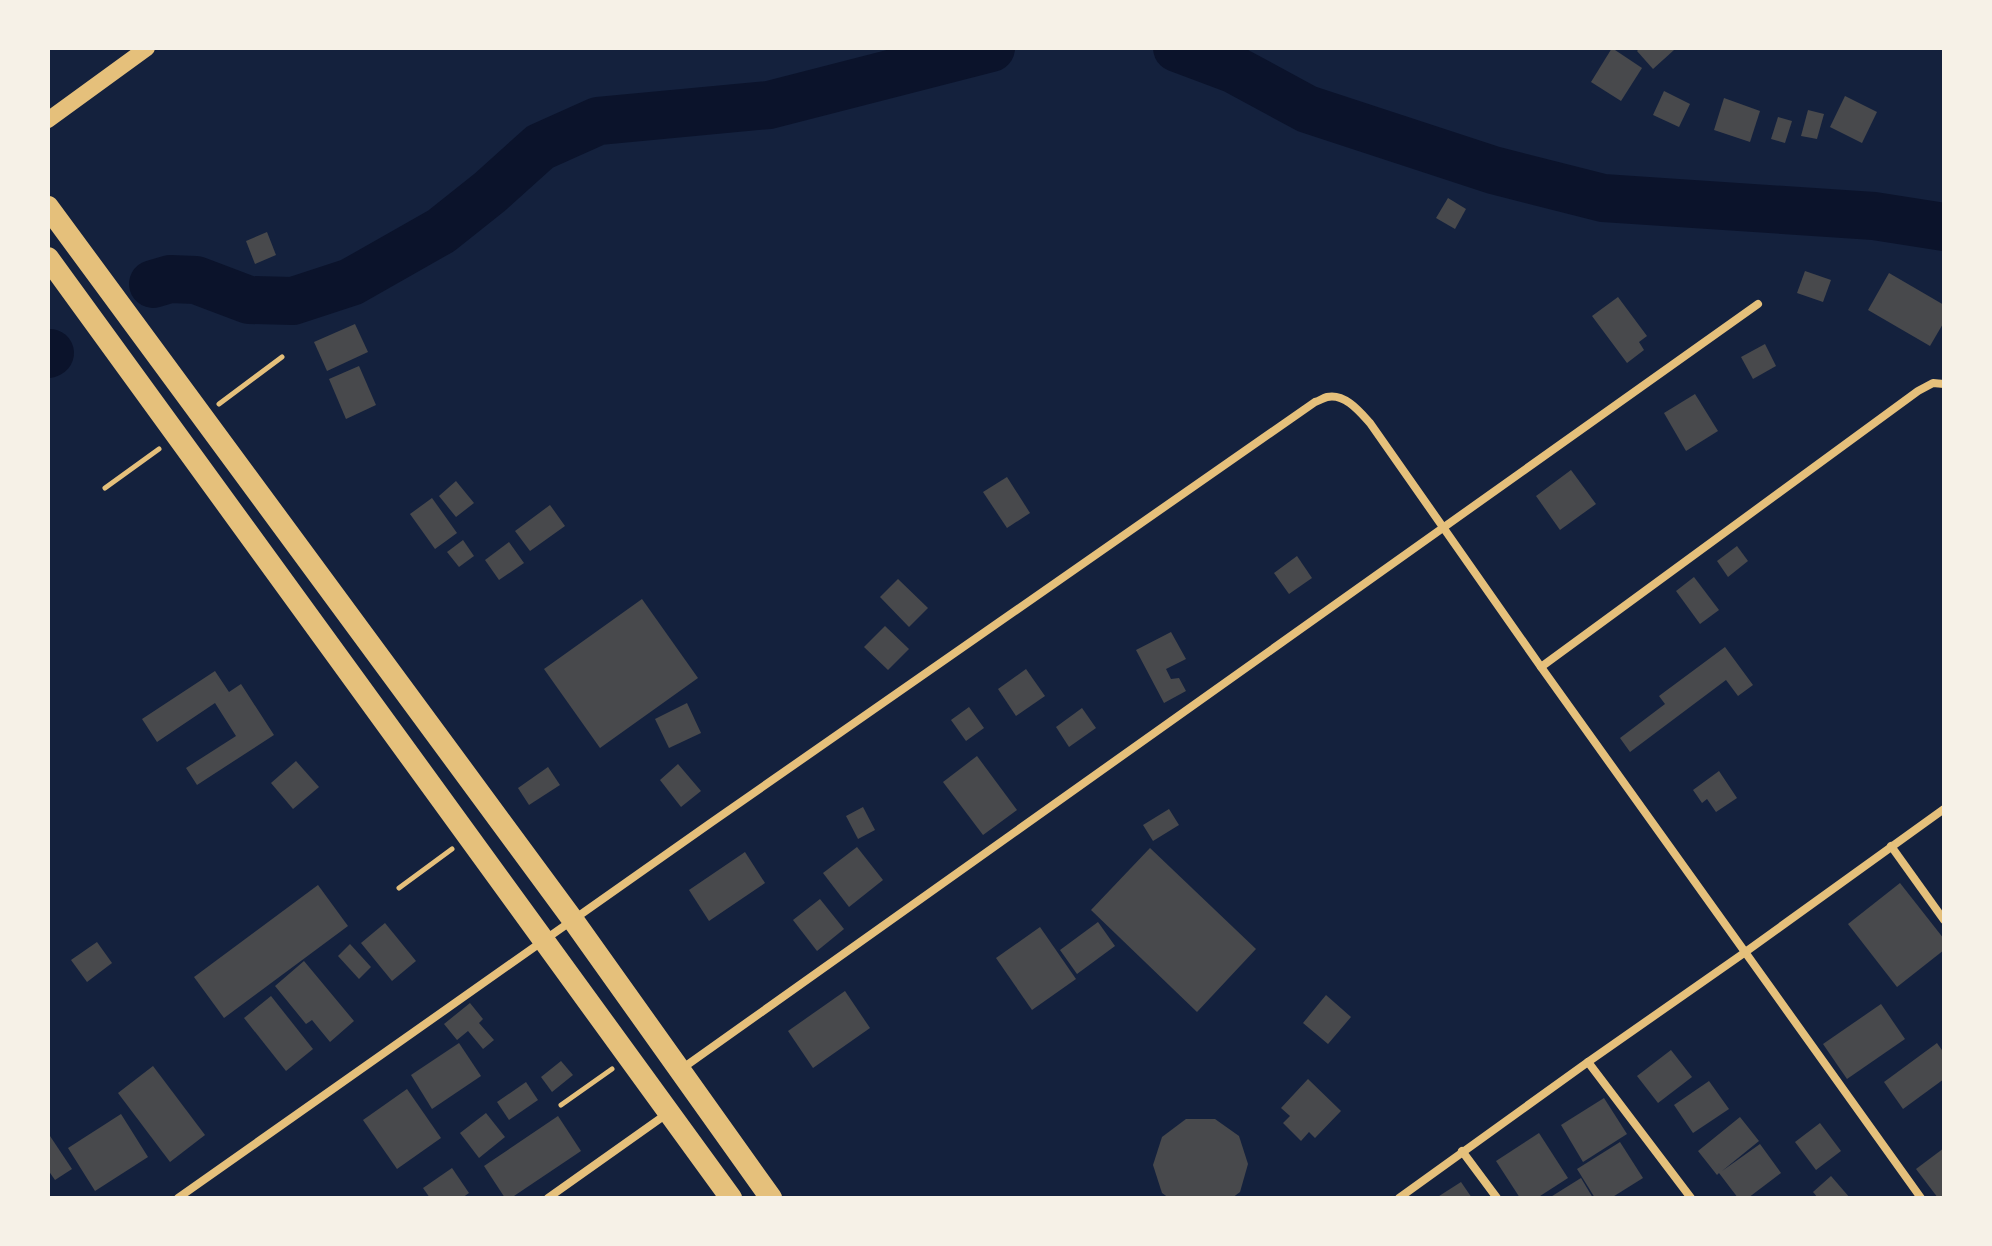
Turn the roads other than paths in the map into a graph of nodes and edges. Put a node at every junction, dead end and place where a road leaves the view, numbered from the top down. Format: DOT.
graph roads {
  1 [pos="147,48"];
  2 [pos="48,120"];
  3 [pos="48,207"];
  4 [pos="48,258"];
  5 [pos="1758,304"];
  6 [pos="1944,384"];
  7 [pos="1443,528"];
  8 [pos="1541,667"];
  9 [pos="466,775"];
  10 [pos="439,795"];
  11 [pos="1944,809"];
  12 [pos="1891,846"];
  13 [pos="573,920"];
  14 [pos="1944,920"];
  15 [pos="545,940"];
  16 [pos="1744,953"];
  17 [pos="1588,1062"];
  18 [pos="680,1071"];
  19 [pos="670,1112"];
  20 [pos="1462,1151"];
  21 [pos="178,1198"];
  22 [pos="548,1198"];
  23 [pos="731,1198"];
  24 [pos="771,1198"];
  25 [pos="1399,1198"];
  26 [pos="1497,1198"];
  27 [pos="1691,1198"];
  28 [pos="1921,1198"];
  1 -- 2 [label="main road"];
  3 -- 9 [label="highway"];
  4 -- 10 [label="highway"];
  5 -- 7 [label="street"];
  6 -- 8 [label="street"];
  7 -- 8 [label="street"];
  7 -- 13 [label="street"];
  7 -- 18 [label="street"];
  8 -- 16 [label="street"];
  9 -- 10 [label="highway"];
  9 -- 13 [label="highway"];
  10 -- 15 [label="highway"];
  11 -- 12 [label="street"];
  12 -- 14 [label="street"];
  12 -- 16 [label="street"];
  13 -- 15 [label="street"];
  13 -- 18 [label="highway"];
  15 -- 19 [label="highway"];
  15 -- 21 [label="street"];
  16 -- 17 [label="street"];
  16 -- 28 [label="street"];
  17 -- 20 [label="street"];
  17 -- 27 [label="street"];
  18 -- 24 [label="highway"];
  19 -- 22 [label="street"];
  19 -- 23 [label="highway"];
  20 -- 25 [label="street"];
  20 -- 26 [label="street"];
}
